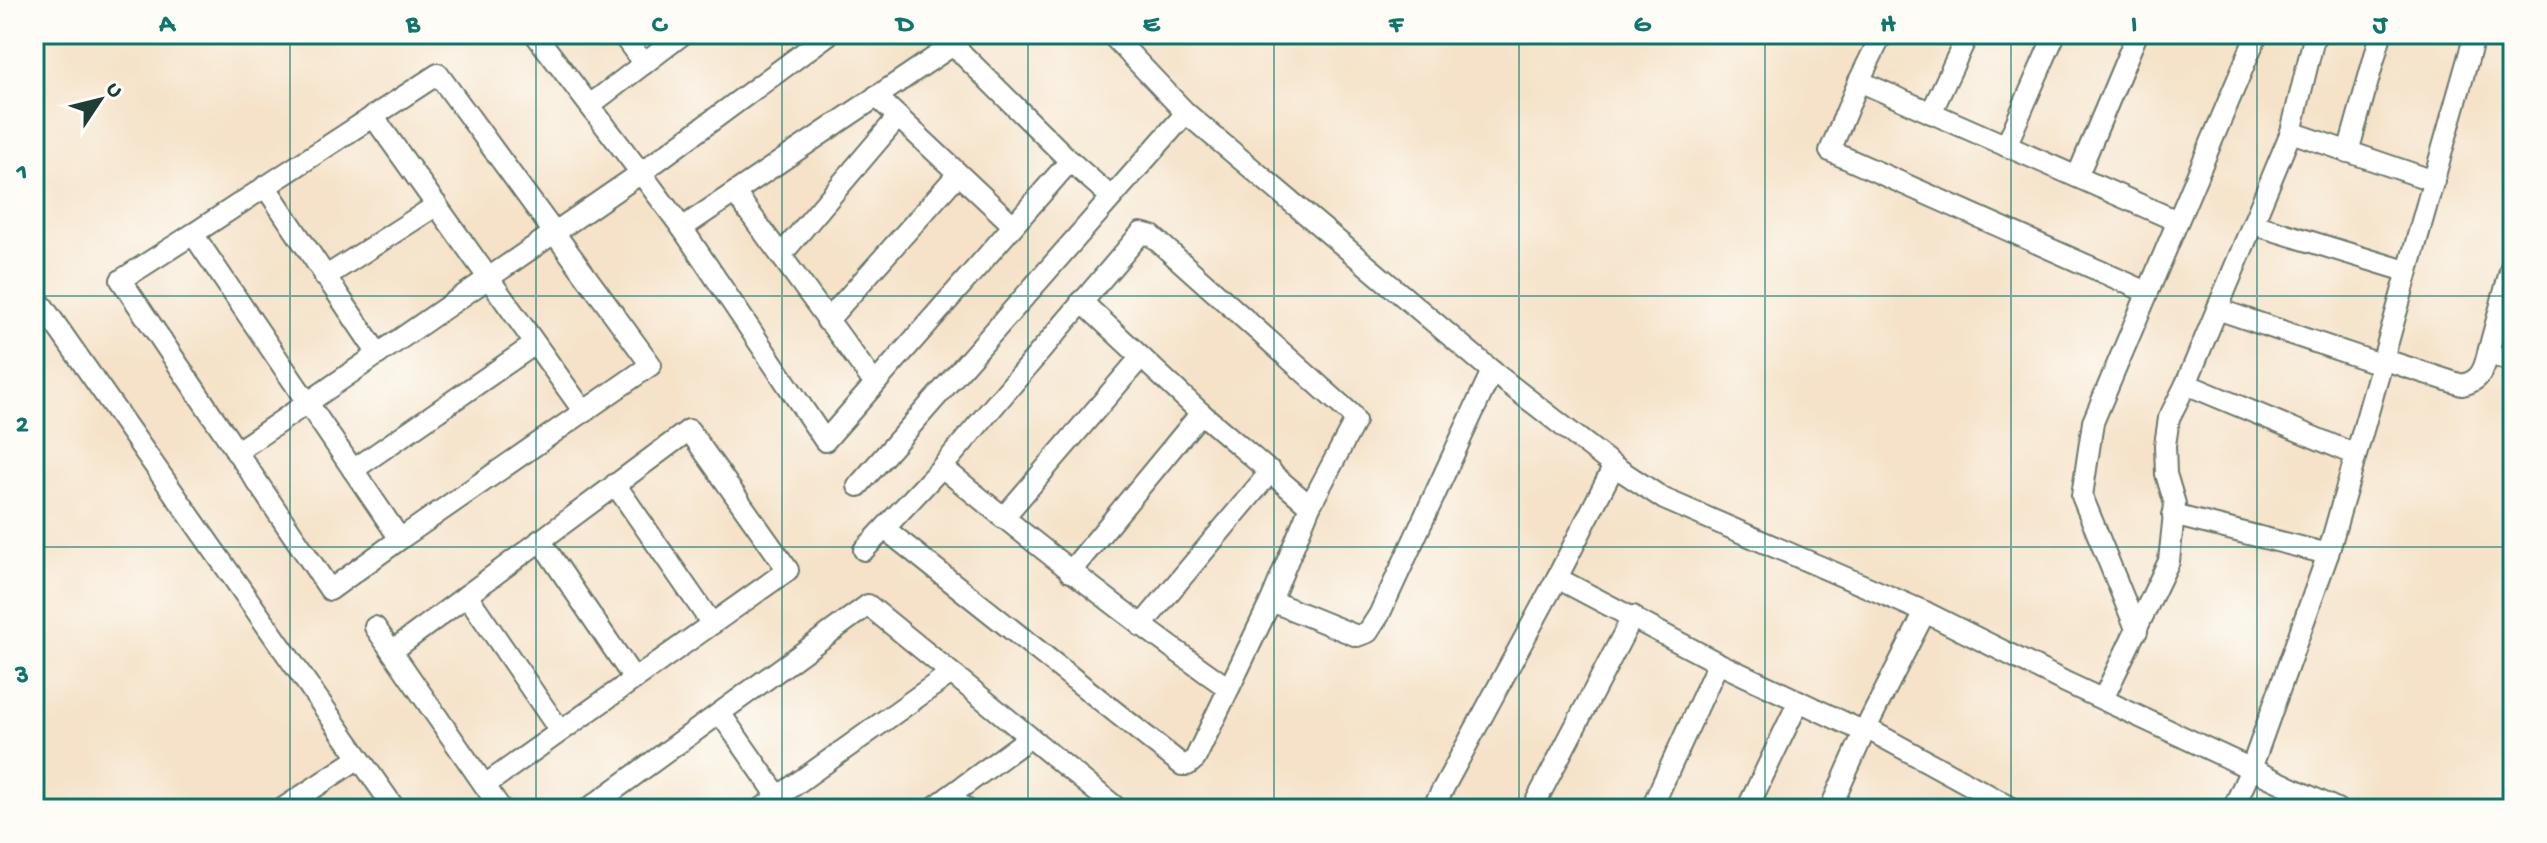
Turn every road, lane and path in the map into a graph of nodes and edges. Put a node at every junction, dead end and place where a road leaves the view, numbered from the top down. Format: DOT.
graph roads {
  1 [pos="535,34"];
  2 [pos="622,34"];
  3 [pos="683,34"];
  4 [pos="829,34"];
  5 [pos="1111,34"];
  6 [pos="1882,34"];
  7 [pos="1968,34"];
  8 [pos="2055,34"];
  9 [pos="2137,34"];
  10 [pos="2257,34"];
  11 [pos="2315,34"];
  12 [pos="2381,34"];
  13 [pos="2475,34"];
  14 [pos="947,39"];
  15 [pos="644,64"];
  16 [pos="1859,81"];
  17 [pos="876,96"];
  18 [pos="590,105"];
  19 [pos="1186,113"];
  20 [pos="1931,113"];
  21 [pos="373,116"];
  22 [pos="898,117"];
  23 [pos="2291,132"];
  24 [pos="2006,146"];
  25 [pos="2348,152"];
  26 [pos="1070,161"];
  27 [pos="641,173"];
  28 [pos="958,174"];
  29 [pos="2077,177"];
  30 [pos="2434,181"];
  31 [pos="265,186"];
  32 [pos="735,193"];
  33 [pos="1111,197"];
  34 [pos="437,205"];
  35 [pos="2177,221"];
  36 [pos="2253,224"];
  37 [pos="1013,225"];
  38 [pos="682,228"];
  39 [pos="555,232"];
  40 [pos="193,234"];
  41 [pos="781,255"];
  42 [pos="2513,260"];
  43 [pos="2406,271"];
  44 [pos="325,277"];
  45 [pos="489,278"];
  46 [pos="2147,292"];
  47 [pos="1081,301"];
  48 [pos="42,305"];
  49 [pos="2217,309"];
  50 [pos="827,321"];
  51 [pos="535,344"];
  52 [pos="378,354"];
  53 [pos="2488,354"];
  54 [pos="1141,357"];
  55 [pos="2513,361"];
  56 [pos="2381,362"];
  57 [pos="1492,371"];
  58 [pos="875,384"];
  59 [pos="2186,384"];
  60 [pos="308,403"];
  61 [pos="584,412"];
  62 [pos="1201,413"];
  63 [pos="236,452"];
  64 [pos="2354,454"];
  65 [pos="1614,466"];
  66 [pos="942,467"];
  67 [pos="353,470"];
  68 [pos="1271,471"];
  69 [pos="615,484"];
  70 [pos="858,486"];
  71 [pos="1310,506"];
  72 [pos="2173,515"];
  73 [pos="1003,518"];
  74 [pos="885,529"];
  75 [pos="400,539"];
  76 [pos="540,540"];
  77 [pos="864,550"];
  78 [pos="2328,554"];
  79 [pos="1070,572"];
  80 [pos="1557,578"];
  81 [pos="467,595"];
  82 [pos="1271,601"];
  83 [pos="1925,612"];
  84 [pos="1633,616"];
  85 [pos="712,624"];
  86 [pos="1141,626"];
  87 [pos="375,627"];
  88 [pos="2137,631"];
  89 [pos="392,651"];
  90 [pos="1718,663"];
  91 [pos="951,673"];
  92 [pos="634,679"];
  93 [pos="1228,688"];
  94 [pos="2103,699"];
  95 [pos="1799,701"];
  96 [pos="720,713"];
  97 [pos="1866,728"];
  98 [pos="560,731"];
  99 [pos="1029,738"];
  100 [pos="359,758"];
  101 [pos="2251,769"];
  102 [pos="485,785"];
  103 [pos="1979,801"];
  104 [pos="783,803"];
  105 [pos="940,803"];
  106 [pos="282,809"];
  107 [pos="395,809"];
  108 [pos="501,809"];
  109 [pos="588,809"];
  110 [pos="761,809"];
  111 [pos="966,809"];
  112 [pos="1118,809"];
  113 [pos="1432,809"];
  114 [pos="1532,809"];
  115 [pos="1651,809"];
  116 [pos="1747,809"];
  117 [pos="1830,809"];
  118 [pos="2014,809"];
  119 [pos="2233,809"];
  120 [pos="2337,809"];
  1 -- 18 [label="street"];
  2 -- 15 [label="street"];
  3 -- 15 [label="street"];
  4 -- 27 [label="street"];
  5 -- 19 [label="street"];
  6 -- 16 [label="street"];
  7 -- 20 [label="street"];
  8 -- 24 [label="street"];
  9 -- 29 [label="street"];
  10 -- 35 [label="street"];
  11 -- 23 [label="street"];
  12 -- 25 [label="street"];
  13 -- 30 [label="street"];
  14 -- 17 [label="street"];
  14 -- 26 [label="street"];
  15 -- 18 [label="street"];
  16 -- 20 [label="street"];
  16 -- 46 [label="street"];
  17 -- 22 [label="street"];
  17 -- 32 [label="street"];
  18 -- 27 [label="street"];
  19 -- 33 [label="street"];
  19 -- 57 [label="street"];
  20 -- 24 [label="street"];
  21 -- 31 [label="street"];
  21 -- 34 [label="street"];
  21 -- 39 [label="street"];
  22 -- 28 [label="street"];
  22 -- 41 [label="street"];
  23 -- 25 [label="street"];
  23 -- 36 [label="street"];
  24 -- 29 [label="street"];
  25 -- 30 [label="street"];
  26 -- 33 [label="street"];
  26 -- 37 [label="street"];
  27 -- 38 [label="street"];
  27 -- 39 [label="street"];
  28 -- 37 [label="street"];
  28 -- 50 [label="street"];
  29 -- 35 [label="street"];
  30 -- 43 [label="street"];
  31 -- 40 [label="street"];
  31 -- 44 [label="street"];
  32 -- 38 [label="street"];
  32 -- 41 [label="street"];
  33 -- 70 [label="street"];
  34 -- 44 [label="street"];
  34 -- 45 [label="street"];
  35 -- 46 [label="street"];
  36 -- 43 [label="street"];
  36 -- 49 [label="street"];
  37 -- 58 [label="street"];
  38 -- 58 [label="street"];
  39 -- 45 [label="street"];
  39 -- 61 [label="street"];
  40 -- 60 [label="street"];
  40 -- 63 [label="street"];
  41 -- 50 [label="street"];
  42 -- 53 [label="street"];
  43 -- 56 [label="street"];
  44 -- 52 [label="street"];
  45 -- 51 [label="street"];
  45 -- 52 [label="street"];
  46 -- 88 [label="street"];
  47 -- 54 [label="street"];
  47 -- 66 [label="street"];
  47 -- 71 [label="street"];
  48 -- 100 [label="street"];
  49 -- 56 [label="street"];
  49 -- 59 [label="street"];
  50 -- 58 [label="street"];
  51 -- 61 [label="street"];
  51 -- 67 [label="street"];
  52 -- 60 [label="street"];
  53 -- 55 [label="street"];
  53 -- 56 [label="street"];
  54 -- 62 [label="street"];
  54 -- 73 [label="street"];
  56 -- 64 [label="street"];
  57 -- 65 [label="street"];
  57 -- 82 [label="street"];
  59 -- 64 [label="street"];
  59 -- 72 [label="street"];
  60 -- 63 [label="street"];
  60 -- 67 [label="street"];
  61 -- 75 [label="street"];
  62 -- 68 [label="street"];
  62 -- 79 [label="street"];
  63 -- 75 [label="street"];
  64 -- 78 [label="street"];
  65 -- 80 [label="street"];
  65 -- 83 [label="street"];
  66 -- 73 [label="street"];
  66 -- 74 [label="street"];
  67 -- 75 [label="street"];
  68 -- 71 [label="street"];
  68 -- 86 [label="street"];
  69 -- 76 [label="street"];
  69 -- 85 [label="street"];
  69 -- 85 [label="street"];
  71 -- 82 [label="street"];
  72 -- 78 [label="street"];
  72 -- 88 [label="street"];
  73 -- 79 [label="street"];
  74 -- 77 [label="street"];
  74 -- 93 [label="street"];
  76 -- 81 [label="street"];
  76 -- 92 [label="street"];
  78 -- 101 [label="street"];
  79 -- 86 [label="street"];
  80 -- 84 [label="street"];
  80 -- 113 [label="street"];
  81 -- 89 [label="street"];
  81 -- 98 [label="street"];
  82 -- 93 [label="street"];
  83 -- 94 [label="street"];
  83 -- 97 [label="street"];
  84 -- 90 [label="street"];
  84 -- 114 [label="street"];
  85 -- 92 [label="street"];
  86 -- 93 [label="street"];
  87 -- 89 [label="street"];
  88 -- 94 [label="street"];
  89 -- 102 [label="street"];
  90 -- 95 [label="street"];
  90 -- 115 [label="street"];
  91 -- 96 [label="street"];
  91 -- 99 [label="street"];
  91 -- 104 [label="street"];
  92 -- 98 [label="street"];
  94 -- 101 [label="street"];
  95 -- 97 [label="street"];
  95 -- 116 [label="street"];
  96 -- 104 [label="street"];
  96 -- 109 [label="street"];
  97 -- 103 [label="street"];
  97 -- 117 [label="street"];
  98 -- 102 [label="street"];
  99 -- 105 [label="street"];
  99 -- 112 [label="street"];
  100 -- 106 [label="street"];
  100 -- 107 [label="street"];
  101 -- 119 [label="street"];
  101 -- 120 [label="street"];
  102 -- 108 [label="street"];
  103 -- 118 [label="street"];
  104 -- 110 [label="street"];
  105 -- 111 [label="street"];
}
